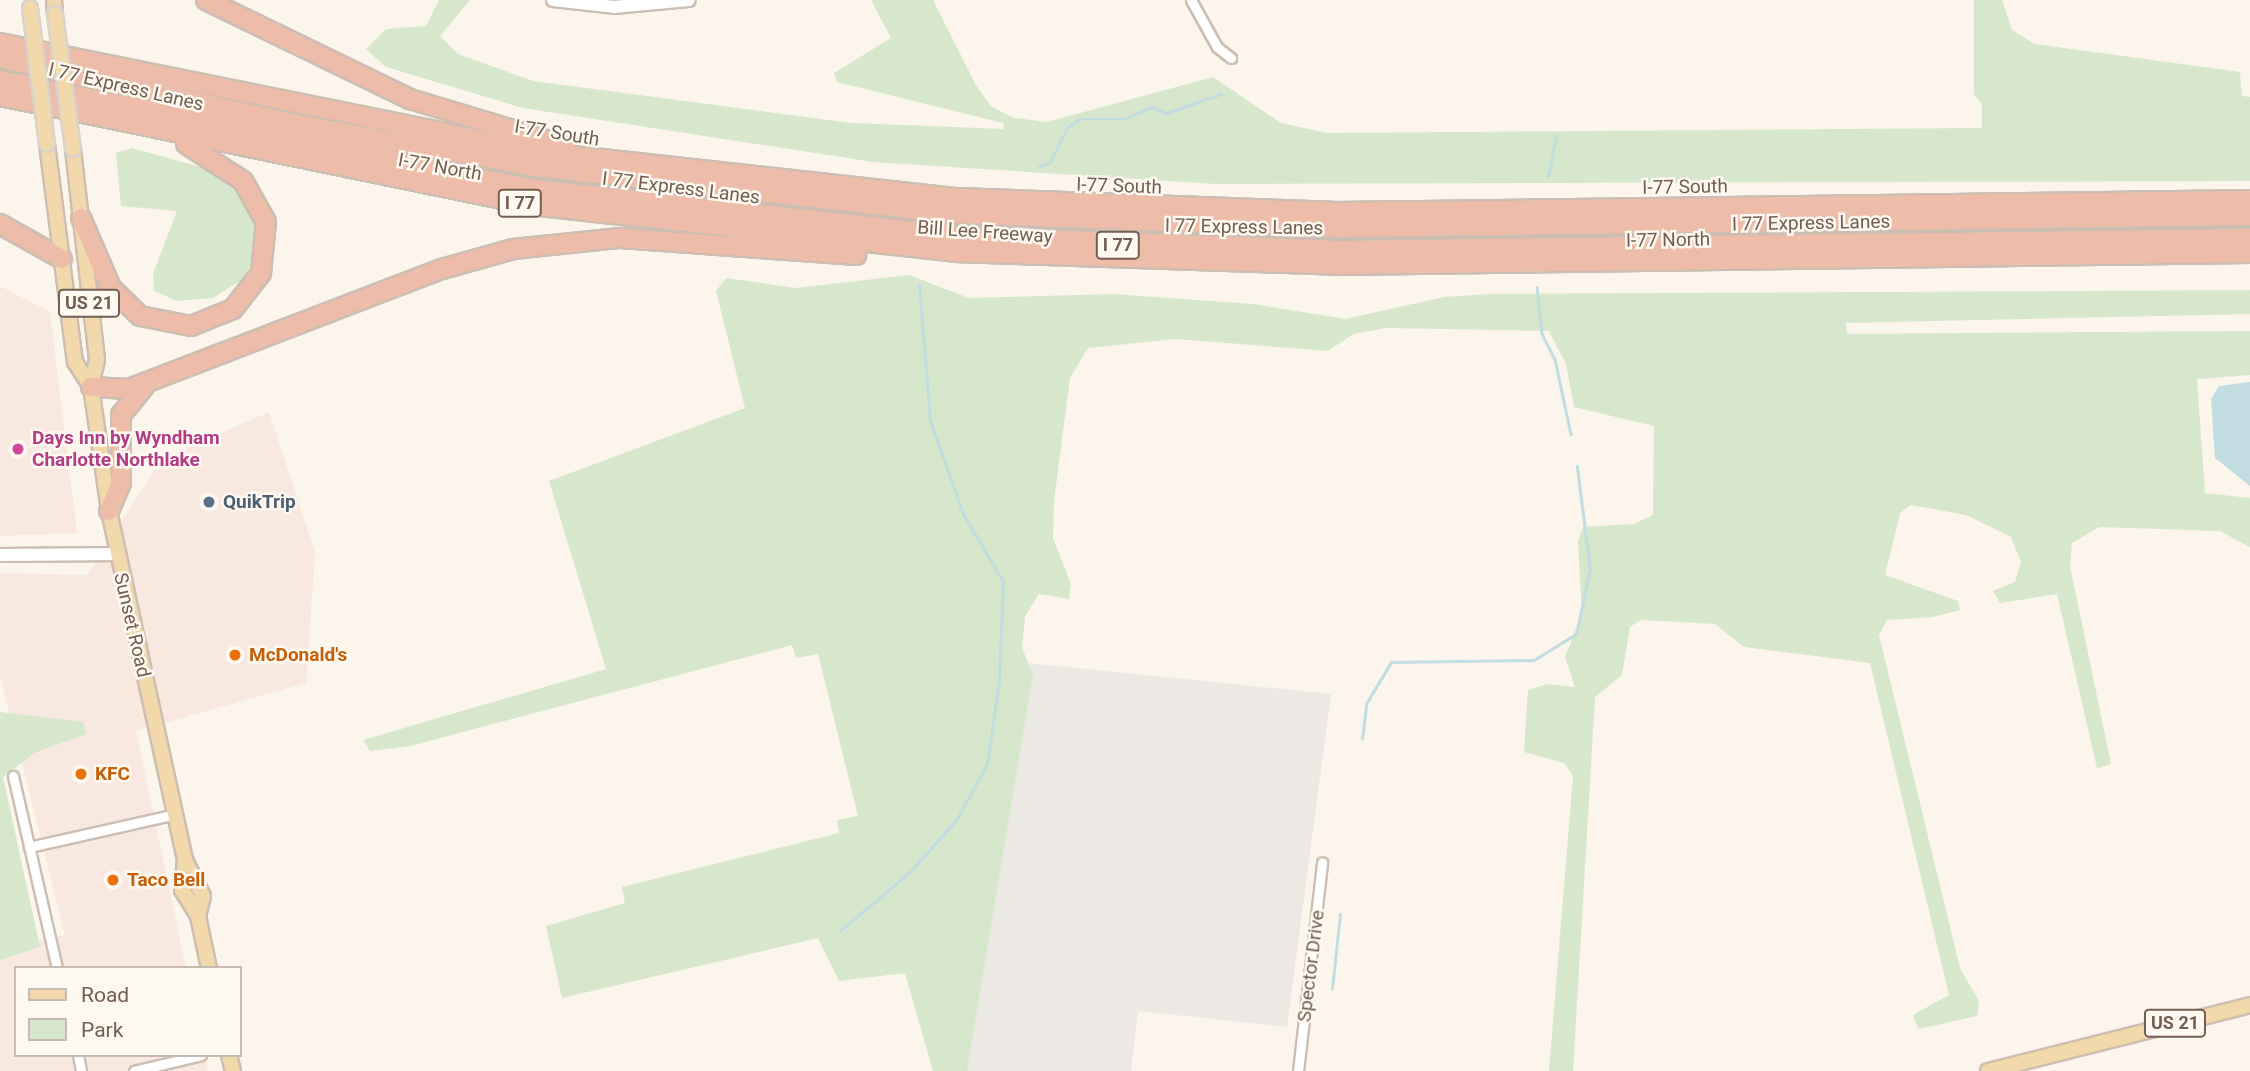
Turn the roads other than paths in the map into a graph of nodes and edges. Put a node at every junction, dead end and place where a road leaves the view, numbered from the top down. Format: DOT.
graph roads {
  1 [pos="206,0"];
  2 [pos="553,0"];
  3 [pos="689,0"];
  4 [pos="1191,0"];
  5 [pos="30,4"];
  6 [pos="54,7"];
  7 [pos="0,43"];
  8 [pos="0,58"];
  9 [pos="1231,58"];
  10 [pos="0,80"];
  11 [pos="0,96"];
  12 [pos="164,133"];
  13 [pos="650,168"];
  14 [pos="2250,200"];
  15 [pos="2250,216"];
  16 [pos="81,218"];
  17 [pos="0,224"];
  18 [pos="2250,238"];
  19 [pos="879,246"];
  20 [pos="2250,253"];
  21 [pos="62,259"];
  22 [pos="1088,260"];
  23 [pos="147,382"];
  24 [pos="91,387"];
  25 [pos="109,511"];
  26 [pos="117,554"];
  27 [pos="0,555"];
  28 [pos="13,776"];
  29 [pos="175,814"];
  30 [pos="29,847"];
  31 [pos="1322,862"];
  32 [pos="57,966"];
  33 [pos="209,966"];
  34 [pos="2250,1005"];
  35 [pos="193,1057"];
  36 [pos="134,1071"];
  37 [pos="1298,1071"];
  38 [pos="1988,1071"];
  1 -- 13 [label="highway"];
  2 -- 3 [label="main road"];
  4 -- 9 [label="street"];
  5 -- 21 [label="main road, Sunset Road / US 21, bridge"];
  6 -- 16 [label="main road, Sunset Road / US 21, bridge"];
  7 -- 13 [label="highway, I-77 South / I 77"];
  8 -- 15 [label="highway, I 77 Express Lanes / I 77"];
  10 -- 18 [label="highway, I 77 Express Lanes / I 77"];
  11 -- 12 [label="highway, I-77 North / I 77"];
  12 -- 16 [label="highway"];
  12 -- 19 [label="highway, I-77 North / I 77"];
  13 -- 14 [label="highway, I-77 South / I 77"];
  16 -- 24 [label="main road, Sunset Road / US 21"];
  17 -- 21 [label="highway"];
  19 -- 22 [label="highway, Bill Lee Freeway / I 77"];
  19 -- 23 [label="highway"];
  20 -- 22 [label="highway, I-77 North / I 77"];
  21 -- 24 [label="main road, Sunset Road / US 21"];
  23 -- 24 [label="highway"];
  23 -- 25 [label="highway"];
  24 -- 25 [label="main road, Sunset Road / US 21"];
  25 -- 26 [label="main road, Sunset Road / US 21"];
  26 -- 27 [label="main road"];
  26 -- 29 [label="main road, Sunset Road / US 21"];
  28 -- 30 [label="street"];
  29 -- 30 [label="street"];
  29 -- 33 [label="main road, Sunset Road / US 21"];
  30 -- 32 [label="street"];
  31 -- 37 [label="street, Spector Drive"];
  34 -- 38 [label="main road, US 21"];
  35 -- 36 [label="street"];
}
